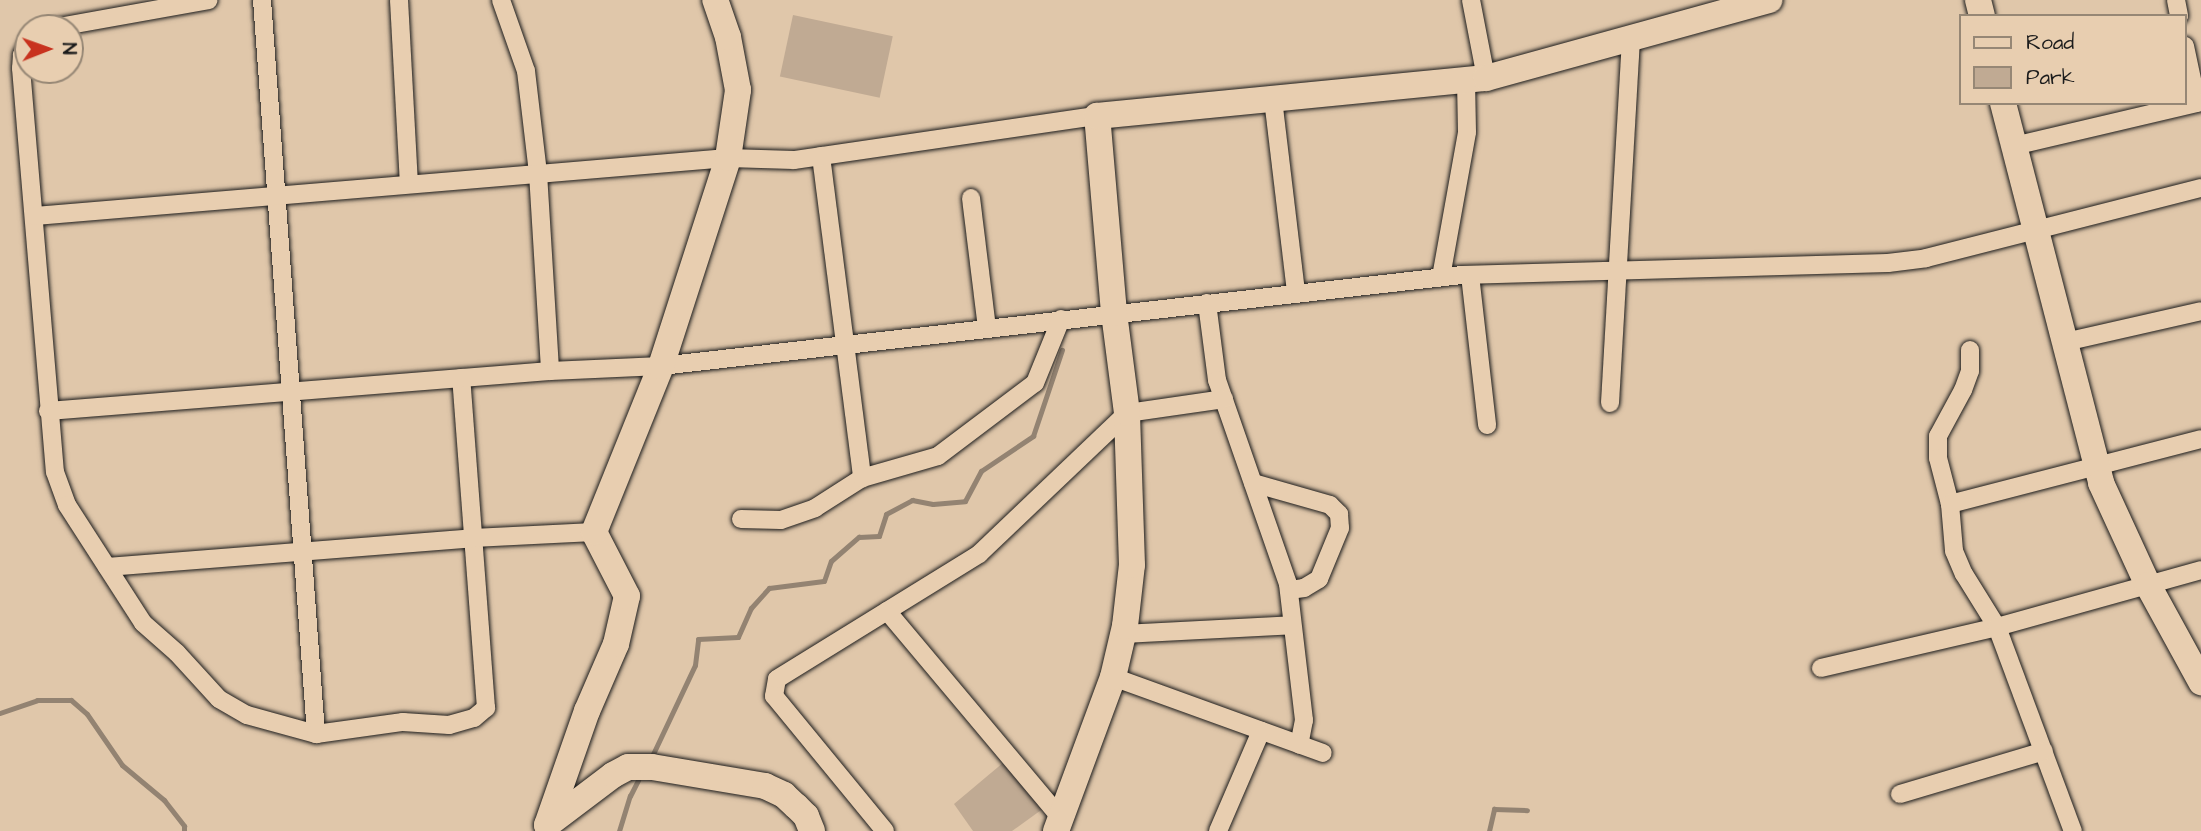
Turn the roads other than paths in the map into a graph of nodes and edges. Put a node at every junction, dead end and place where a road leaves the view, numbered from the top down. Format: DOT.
graph roads {
  1 [pos="208,0"];
  2 [pos="262,0"];
  3 [pos="399,0"];
  4 [pos="501,0"];
  5 [pos="715,0"];
  6 [pos="1471,0"];
  7 [pos="1769,0"];
  8 [pos="1706,8"];
  9 [pos="84,22"];
  10 [pos="1630,37"];
  11 [pos="2187,54"];
  12 [pos="1476,79"];
  13 [pos="23,84"];
  14 [pos="1273,99"];
  15 [pos="2199,102"];
  16 [pos="2004,105"];
  17 [pos="2186,105"];
  18 [pos="1097,116"];
  19 [pos="2014,146"];
  20 [pos="821,156"];
  21 [pos="728,158"];
  22 [pos="538,173"];
  23 [pos="409,184"];
  24 [pos="2201,188"];
  25 [pos="276,194"];
  26 [pos="971,198"];
  27 [pos="35,216"];
  28 [pos="2035,229"];
  29 [pos="1619,271"];
  30 [pos="1470,275"];
  31 [pos="1441,277"];
  32 [pos="1296,293"];
  33 [pos="1207,303"];
  34 [pos="2201,311"];
  35 [pos="1114,313"];
  36 [pos="1061,319"];
  37 [pos="987,328"];
  38 [pos="2065,342"];
  39 [pos="847,344"];
  40 [pos="1970,350"];
  41 [pos="661,366"];
  42 [pos="550,371"];
  43 [pos="461,378"];
  44 [pos="292,392"];
  45 [pos="1224,399"];
  46 [pos="1610,403"];
  47 [pos="48,411"];
  48 [pos="1127,413"];
  49 [pos="1487,425"];
  50 [pos="2201,439"];
  51 [pos="2096,464"];
  52 [pos="862,478"];
  53 [pos="1253,483"];
  54 [pos="1950,504"];
  55 [pos="741,519"];
  56 [pos="594,532"];
  57 [pos="473,538"];
  58 [pos="303,552"];
  59 [pos="107,567"];
  60 [pos="2201,570"];
  61 [pos="2148,585"];
  62 [pos="1289,590"];
  63 [pos="887,611"];
  64 [pos="1292,625"];
  65 [pos="1997,627"];
  66 [pos="1123,634"];
  67 [pos="1821,667"];
  68 [pos="1113,677"];
  69 [pos="2201,682"];
  70 [pos="1261,731"];
  71 [pos="316,734"];
  72 [pos="1299,745"];
  73 [pos="2044,751"];
  74 [pos="1323,753"];
  75 [pos="1900,794"];
  76 [pos="1058,825"];
  77 [pos="543,828"];
  78 [pos="812,831"];
  79 [pos="885,831"];
  80 [pos="1217,831"];
  81 [pos="2073,831"];
  1 -- 9 [label="street"];
  2 -- 25 [label="street"];
  3 -- 23 [label="street"];
  4 -- 22 [label="street"];
  5 -- 21 [label="street"];
  6 -- 12 [label="street"];
  7 -- 8 [label="street"];
  8 -- 10 [label="street"];
  10 -- 12 [label="street"];
  10 -- 29 [label="street"];
  11 -- 15 [label="street"];
  12 -- 14 [label="street"];
  12 -- 31 [label="street"];
  13 -- 27 [label="street"];
  14 -- 18 [label="street"];
  14 -- 32 [label="street"];
  16 -- 19 [label="street"];
  17 -- 19 [label="street"];
  18 -- 20 [label="street"];
  18 -- 35 [label="street"];
  19 -- 28 [label="street"];
  20 -- 21 [label="street"];
  20 -- 39 [label="street"];
  21 -- 22 [label="street"];
  21 -- 41 [label="street"];
  22 -- 23 [label="street"];
  22 -- 42 [label="street"];
  23 -- 25 [label="street"];
  24 -- 28 [label="street"];
  25 -- 27 [label="street"];
  25 -- 44 [label="street"];
  26 -- 37 [label="street"];
  27 -- 47 [label="street"];
  28 -- 29 [label="street"];
  28 -- 38 [label="street"];
  29 -- 30 [label="street"];
  29 -- 46 [label="street"];
  30 -- 31 [label="street"];
  30 -- 49 [label="street"];
  31 -- 32 [label="street"];
  32 -- 33 [label="street"];
  33 -- 35 [label="street"];
  33 -- 45 [label="street"];
  34 -- 38 [label="street"];
  35 -- 36 [label="street"];
  35 -- 48 [label="street"];
  36 -- 37 [label="street"];
  36 -- 52 [label="street"];
  37 -- 39 [label="street"];
  38 -- 51 [label="street"];
  39 -- 41 [label="street"];
  39 -- 52 [label="street"];
  40 -- 54 [label="street"];
  41 -- 42 [label="street"];
  41 -- 56 [label="street"];
  42 -- 43 [label="street"];
  43 -- 44 [label="street"];
  43 -- 57 [label="street"];
  44 -- 47 [label="street"];
  44 -- 58 [label="street"];
  45 -- 48 [label="street"];
  45 -- 53 [label="street"];
  47 -- 59 [label="street"];
  48 -- 63 [label="street"];
  48 -- 66 [label="street"];
  50 -- 51 [label="street"];
  51 -- 54 [label="street"];
  51 -- 61 [label="street"];
  52 -- 55 [label="street"];
  53 -- 62 [label="street"];
  53 -- 62 [label="street"];
  54 -- 65 [label="street"];
  56 -- 57 [label="street"];
  56 -- 77 [label="street"];
  57 -- 58 [label="street"];
  57 -- 71 [label="street"];
  58 -- 59 [label="street"];
  58 -- 71 [label="street"];
  59 -- 71 [label="street"];
  60 -- 61 [label="street"];
  61 -- 65 [label="street"];
  61 -- 69 [label="street"];
  62 -- 64 [label="street"];
  63 -- 76 [label="street"];
  63 -- 79 [label="street"];
  64 -- 66 [label="street"];
  64 -- 72 [label="street"];
  65 -- 67 [label="street"];
  65 -- 73 [label="street"];
  66 -- 68 [label="street"];
  68 -- 70 [label="street"];
  68 -- 76 [label="street"];
  70 -- 72 [label="street"];
  70 -- 80 [label="street"];
  72 -- 74 [label="street"];
  73 -- 75 [label="street"];
  73 -- 81 [label="street"];
  77 -- 78 [label="street"];
}
